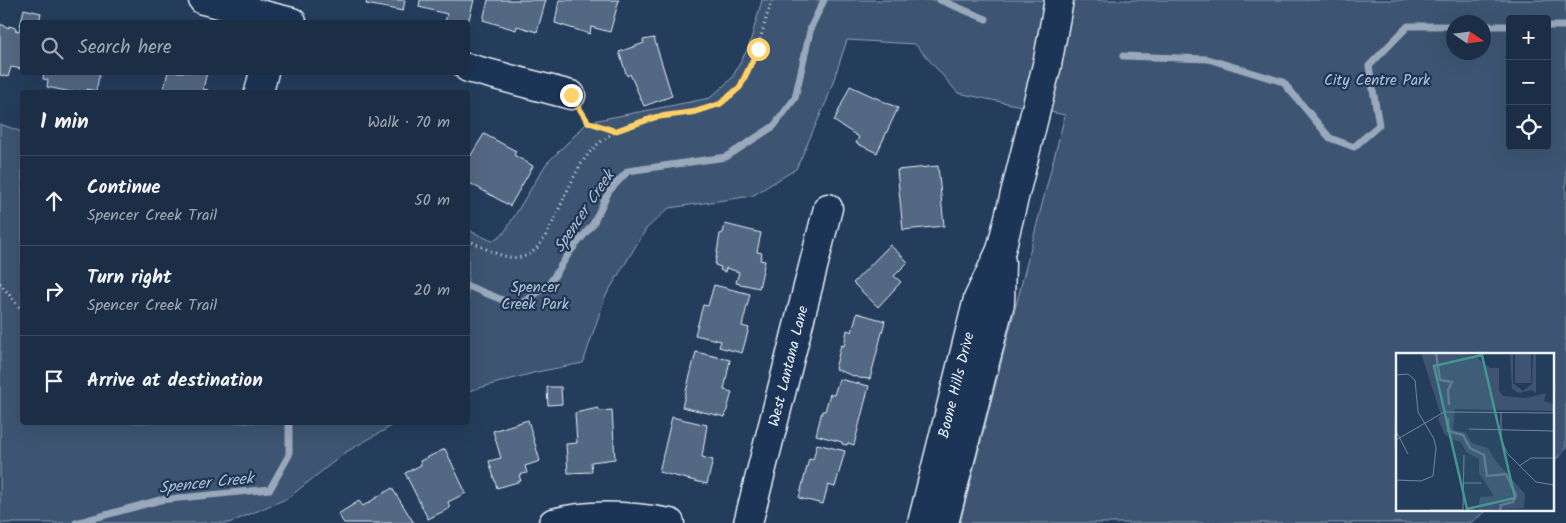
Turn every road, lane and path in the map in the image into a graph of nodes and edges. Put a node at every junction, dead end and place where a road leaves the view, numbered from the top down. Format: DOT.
graph roads {
  1 [pos="204,0"];
  2 [pos="772,0"];
  3 [pos="1059,0"];
  4 [pos="278,20"];
  5 [pos="470,69"];
  6 [pos="263,75"];
  7 [pos="260,90"];
  8 [pos="571,95"];
  9 [pos="615,131"];
  10 [pos="828,208"];
  11 [pos="470,241"];
  12 [pos="1001,250"];
  13 [pos="0,284"];
  14 [pos="20,309"];
  15 [pos="553,523"];
  16 [pos="670,523"];
  17 [pos="748,523"];
  18 [pos="922,523"];
  19 [pos="944,523"];
  1 -- 4 [label="street"];
  2 -- 9 [label="path"];
  3 -- 12 [label="street, Boone Hills Drive"];
  5 -- 8 [label="street"];
  6 -- 7 [label="street"];
  8 -- 9 [label="path"];
  9 -- 11 [label="path"];
  10 -- 17 [label="street, West Lantana Lane"];
  12 -- 18 [label="street, Boone Hills Drive"];
  12 -- 19 [label="street, Boone Hills Drive"];
  13 -- 14 [label="path"];
  15 -- 16 [label="street"];
}
